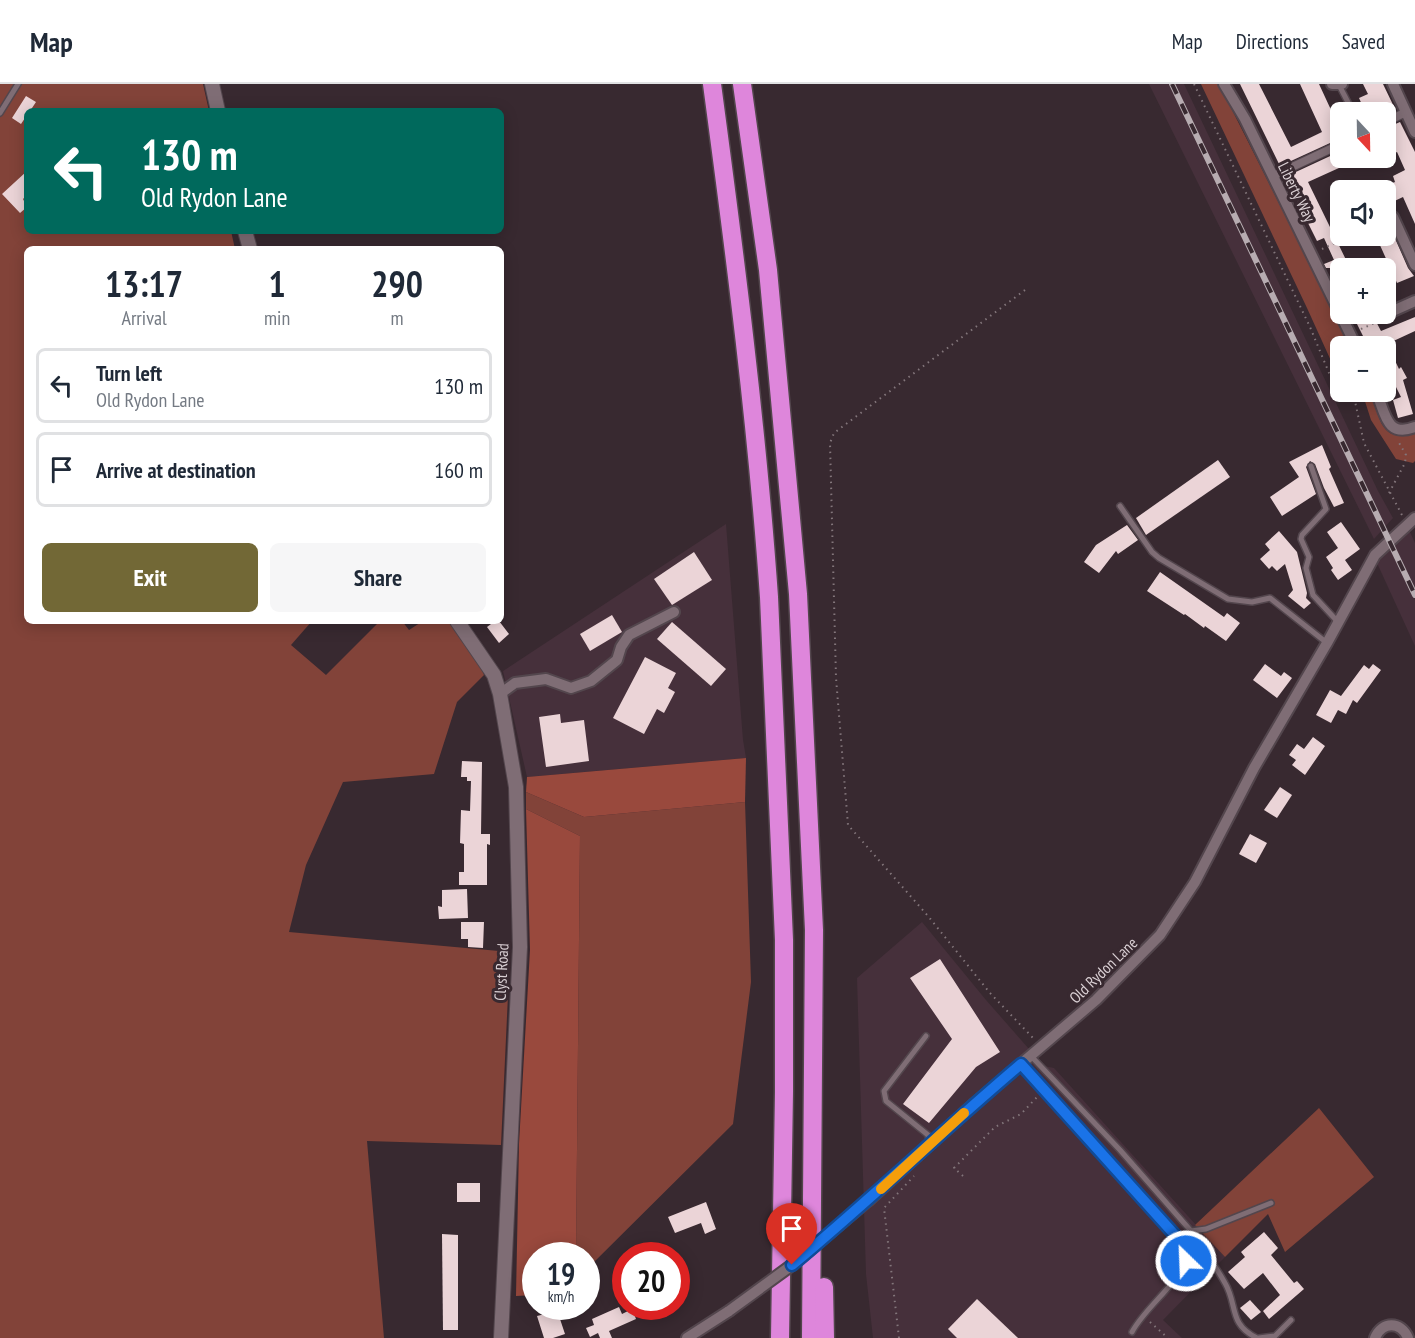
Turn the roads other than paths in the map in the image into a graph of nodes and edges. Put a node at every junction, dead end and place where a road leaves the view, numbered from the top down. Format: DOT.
graph roads {
  1 [pos="18,84"];
  2 [pos="212,84"];
  3 [pos="712,84"];
  4 [pos="742,84"];
  5 [pos="1224,84"];
  6 [pos="1332,84"];
  7 [pos="1340,84"];
  8 [pos="1393,84"];
  9 [pos="1348,102"];
  10 [pos="217,108"];
  11 [pos="0,113"];
  12 [pos="1409,114"];
  13 [pos="1415,132"];
  14 [pos="1330,149"];
  15 [pos="1273,176"];
  16 [pos="1396,222"];
  17 [pos="1411,247"];
  18 [pos="1415,266"];
  19 [pos="1415,301"];
  20 [pos="1396,310"];
  21 [pos="1352,336"];
  22 [pos="1380,402"];
  23 [pos="1415,427"];
  24 [pos="1311,466"];
  25 [pos="1120,506"];
  26 [pos="1414,524"];
  27 [pos="674,612"];
  28 [pos="1338,622"];
  29 [pos="459,624"];
  30 [pos="1327,643"];
  31 [pos="500,694"];
  32 [pos="926,1036"];
  33 [pos="1031,1056"];
  34 [pos="1021,1064"];
  35 [pos="929,1144"];
  36 [pos="1271,1203"];
  37 [pos="813,1214"];
  38 [pos="782,1227"];
  39 [pos="1191,1231"];
  40 [pos="1291,1320"];
  41 [pos="1132,1332"];
  42 [pos="501,1338"];
  43 [pos="687,1338"];
  44 [pos="767,1338"];
  45 [pos="780,1338"];
  46 [pos="811,1338"];
  47 [pos="825,1338"];
  48 [pos="1258,1338"];
  49 [pos="1375,1338"];
  50 [pos="1408,1338"];
  1 -- 11 [label="lane"];
  2 -- 10 [label="street"];
  3 -- 38 [label="highway"];
  4 -- 37 [label="highway"];
  5 -- 15 [label="street, Liberty Way"];
  6 -- 7 [label="street"];
  7 -- 9 [label="lane"];
  8 -- 12 [label="street"];
  12 -- 13 [label="street"];
  14 -- 15 [label="street"];
  15 -- 21 [label="street, Liberty Way"];
  16 -- 17 [label="street"];
  17 -- 18 [label="street"];
  19 -- 20 [label="street"];
  22 -- 23 [label="street"];
  24 -- 28 [label="lane"];
  25 -- 30 [label="lane"];
  26 -- 28 [label="street, Old Rydon Lane"];
  27 -- 31 [label="street"];
  28 -- 30 [label="street, Old Rydon Lane"];
  29 -- 31 [label="street, Clyst Road"];
  30 -- 33 [label="street, Old Rydon Lane"];
  31 -- 42 [label="street, Clyst Road"];
  32 -- 35 [label="lane"];
  33 -- 34 [label="street, Old Rydon Lane"];
  33 -- 39 [label="lane"];
  34 -- 35 [label="street, Old Rydon Lane"];
  34 -- 41 [label="lane"];
  35 -- 43 [label="street, Old Rydon Lane, bridge"];
  36 -- 39 [label="lane"];
  37 -- 46 [label="highway"];
  37 -- 47 [label="highway"];
  38 -- 44 [label="highway"];
  38 -- 45 [label="highway"];
  39 -- 48 [label="lane"];
  40 -- 48 [label="lane"];
  49 -- 50 [label="street"];
}
